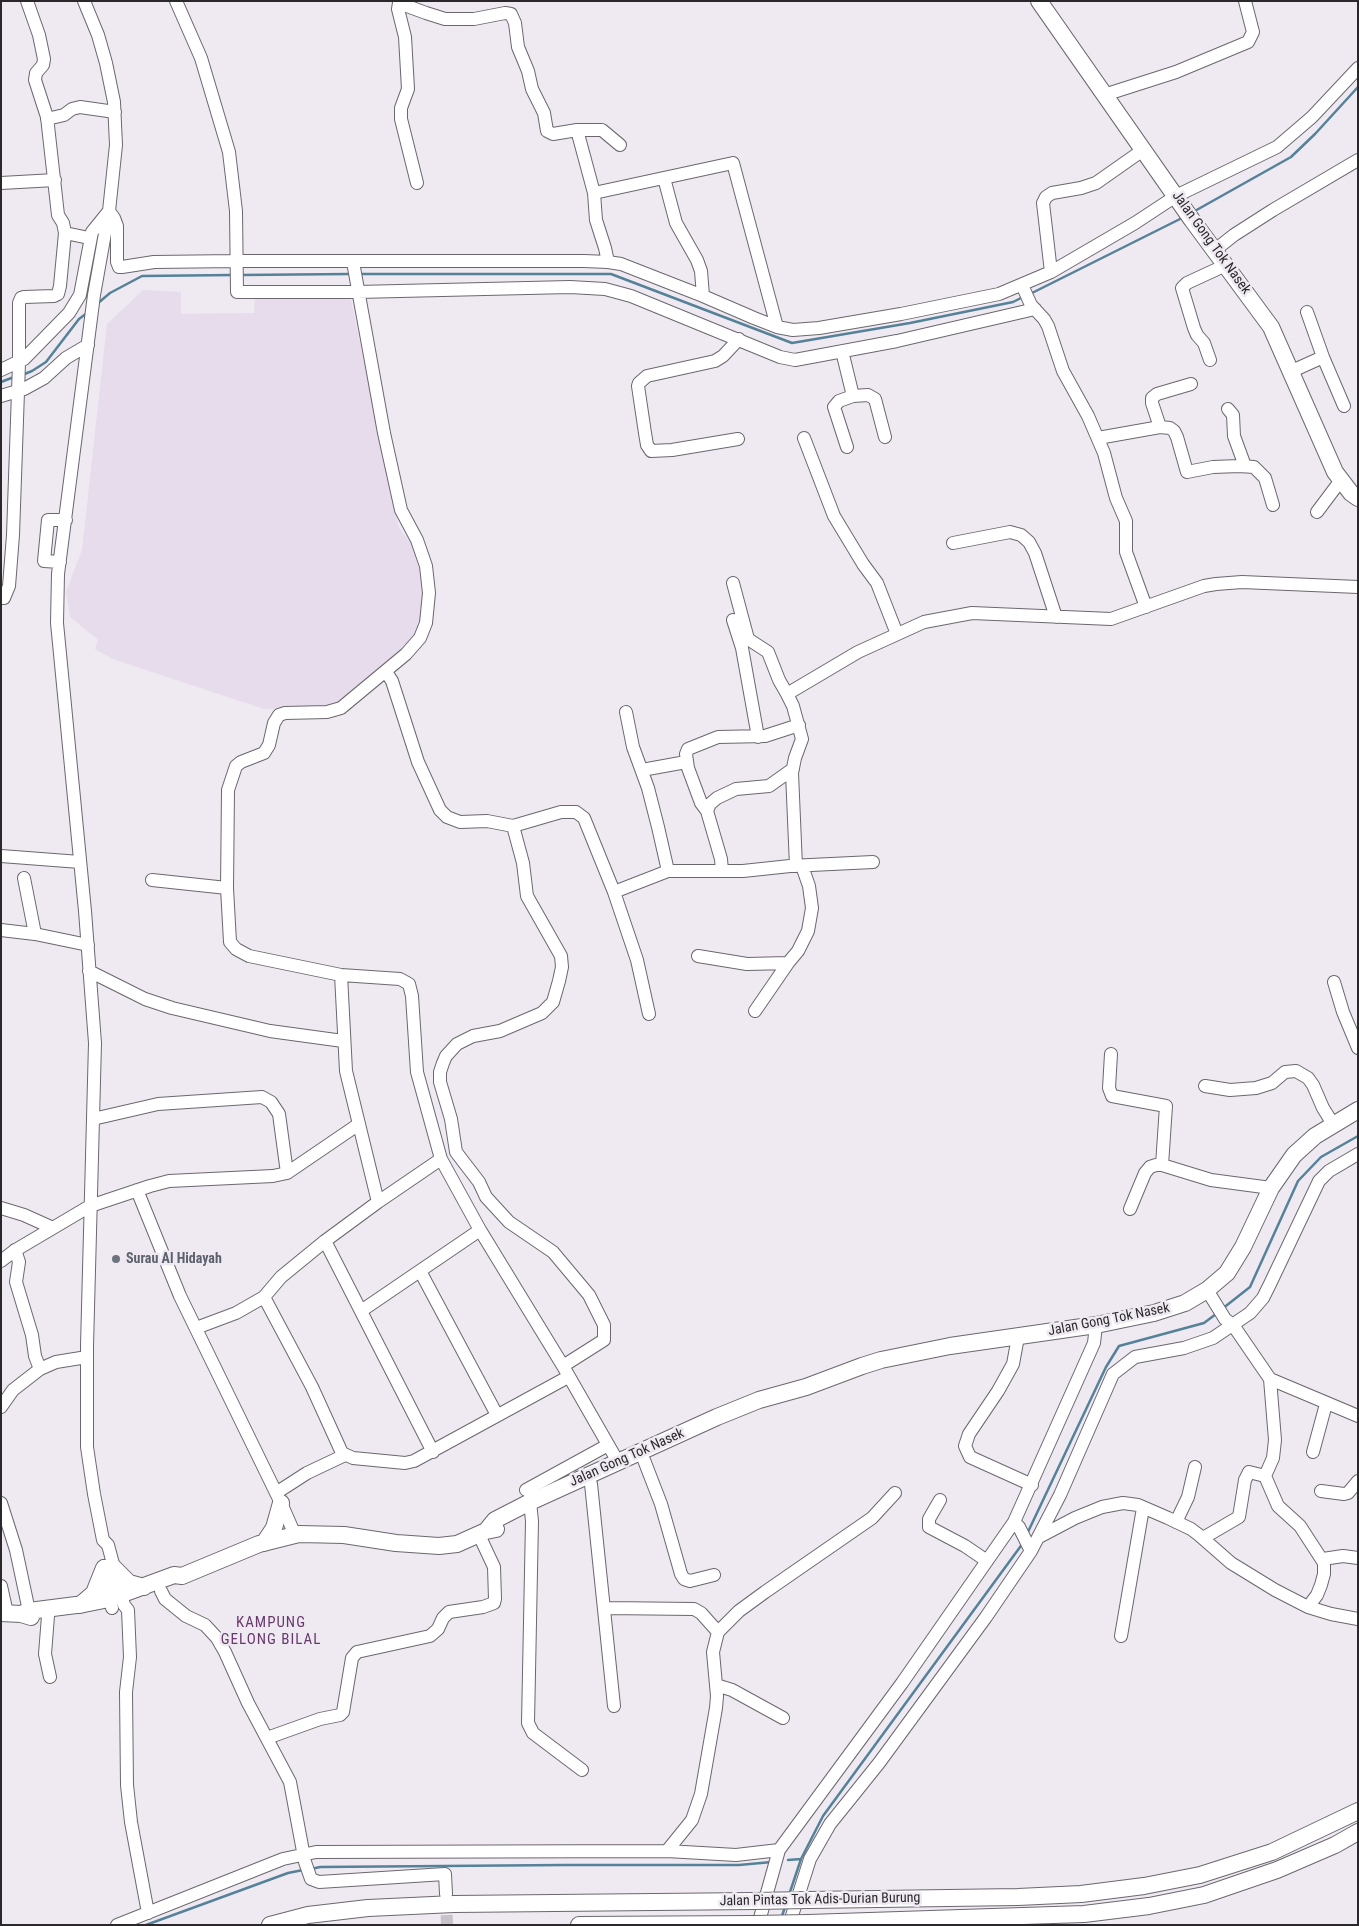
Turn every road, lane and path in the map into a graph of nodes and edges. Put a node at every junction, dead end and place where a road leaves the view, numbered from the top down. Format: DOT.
graph roads {
  1 [pos="26,1"];
  2 [pos="84,1"];
  3 [pos="176,1"];
  4 [pos="1038,1"];
  5 [pos="1245,1"];
  6 [pos="400,2"];
  7 [pos="1358,68"];
  8 [pos="1104,95"];
  9 [pos="115,112"];
  10 [pos="47,119"];
  11 [pos="578,130"];
  12 [pos="620,145"];
  13 [pos="1143,150"];
  14 [pos="1358,160"];
  15 [pos="664,178"];
  16 [pos="55,180"];
  17 [pos="417,182"];
  18 [pos="1,183"];
  19 [pos="594,193"];
  20 [pos="1177,198"];
  21 [pos="109,211"];
  22 [pos="65,233"];
  23 [pos="90,238"];
  24 [pos="1215,250"];
  25 [pos="236,261"];
  26 [pos="353,262"];
  27 [pos="608,262"];
  28 [pos="1226,264"];
  29 [pos="1051,272"];
  30 [pos="83,281"];
  31 [pos="61,282"];
  32 [pos="1022,286"];
  33 [pos="357,292"];
  34 [pos="703,296"];
  35 [pos="1033,307"];
  36 [pos="1307,312"];
  37 [pos="777,327"];
  38 [pos="716,330"];
  39 [pos="738,339"];
  40 [pos="88,345"];
  41 [pos="842,351"];
  42 [pos="723,356"];
  43 [pos="1323,357"];
  44 [pos="1210,360"];
  45 [pos="19,364"];
  46 [pos="1,370"];
  47 [pos="1292,371"];
  48 [pos="1191,384"];
  49 [pos="18,390"];
  50 [pos="1,396"];
  51 [pos="853,396"];
  52 [pos="1344,406"];
  53 [pos="1228,409"];
  54 [pos="1160,427"];
  55 [pos="885,437"];
  56 [pos="804,438"];
  57 [pos="1098,438"];
  58 [pos="738,439"];
  59 [pos="847,447"];
  60 [pos="1245,466"];
  61 [pos="1340,480"];
  62 [pos="1358,498"];
  63 [pos="1273,505"];
  64 [pos="1317,512"];
  65 [pos="953,543"];
  66 [pos="733,583"];
  67 [pos="1358,587"];
  68 [pos="1,598"];
  69 [pos="1146,607"];
  70 [pos="1056,617"];
  71 [pos="733,620"];
  72 [pos="897,634"];
  73 [pos="386,672"];
  74 [pos="787,694"];
  75 [pos="626,712"];
  76 [pos="799,725"];
  77 [pos="758,737"];
  78 [pos="686,762"];
  79 [pos="792,769"];
  80 [pos="642,770"];
  81 [pos="707,811"];
  82 [pos="513,826"];
  83 [pos="1,856"];
  84 [pos="80,862"];
  85 [pos="874,862"];
  86 [pos="799,866"];
  87 [pos="722,871"];
  88 [pos="668,872"];
  89 [pos="24,878"];
  90 [pos="152,880"];
  91 [pos="226,888"];
  92 [pos="614,892"];
  93 [pos="1,930"];
  94 [pos="34,934"];
  95 [pos="88,945"];
  96 [pos="698,956"];
  97 [pos="788,963"];
  98 [pos="89,971"];
  99 [pos="341,975"];
  100 [pos="1334,982"];
  101 [pos="755,1011"];
  102 [pos="649,1014"];
  103 [pos="343,1041"];
  104 [pos="1358,1048"];
  105 [pos="1112,1054"];
  106 [pos="1205,1086"];
  107 [pos="1358,1110"];
  108 [pos="93,1119"];
  109 [pos="359,1124"];
  110 [pos="1333,1124"];
  111 [pos="1358,1154"];
  112 [pos="441,1160"];
  113 [pos="1162,1165"];
  114 [pos="287,1173"];
  115 [pos="1271,1188"];
  116 [pos="137,1190"];
  117 [pos="378,1202"];
  118 [pos="90,1206"];
  119 [pos="1,1208"];
  120 [pos="1130,1209"];
  121 [pos="53,1228"];
  122 [pos="480,1230"];
  123 [pos="325,1241"];
  124 [pos="15,1250"];
  125 [pos="1,1260"];
  126 [pos="420,1271"];
  127 [pos="264,1297"];
  128 [pos="1210,1297"];
  129 [pos="361,1311"];
  130 [pos="1229,1322"];
  131 [pos="1096,1325"];
  132 [pos="196,1328"];
  133 [pos="1018,1337"];
  134 [pos="87,1357"];
  135 [pos="40,1368"];
  136 [pos="566,1371"];
  137 [pos="1270,1379"];
  138 [pos="774,1397"];
  139 [pos="1326,1404"];
  140 [pos="1,1407"];
  141 [pos="497,1415"];
  142 [pos="1358,1416"];
  143 [pos="608,1445"];
  144 [pos="433,1452"];
  145 [pos="1313,1452"];
  146 [pos="345,1455"];
  147 [pos="626,1465"];
  148 [pos="1195,1467"];
  149 [pos="1265,1476"];
  150 [pos="1358,1482"];
  151 [pos="591,1484"];
  152 [pos="1032,1485"];
  153 [pos="1321,1491"];
  154 [pos="896,1493"];
  155 [pos="279,1498"];
  156 [pos="940,1500"];
  157 [pos="530,1501"];
  158 [pos="1,1503"];
  159 [pos="1143,1508"];
  160 [pos="1176,1522"];
  161 [pos="1016,1525"];
  162 [pos="482,1533"];
  163 [pos="294,1535"];
  164 [pos="1203,1538"];
  165 [pos="264,1543"];
  166 [pos="1032,1544"];
  167 [pos="1358,1558"];
  168 [pos="1322,1559"];
  169 [pos="987,1561"];
  170 [pos="108,1567"];
  171 [pos="714,1575"];
  172 [pos="182,1576"];
  173 [pos="1,1586"];
  174 [pos="144,1587"];
  175 [pos="161,1591"];
  176 [pos="117,1602"];
  177 [pos="80,1605"];
  178 [pos="1308,1607"];
  179 [pos="605,1608"];
  180 [pos="15,1613"];
  181 [pos="48,1616"];
  182 [pos="1358,1619"];
  183 [pos="718,1632"];
  184 [pos="1121,1636"];
  185 [pos="50,1677"];
  186 [pos="716,1685"];
  187 [pos="614,1706"];
  188 [pos="783,1718"];
  189 [pos="268,1738"];
  190 [pos="582,1770"];
  191 [pos="1358,1811"];
  192 [pos="1358,1832"];
  193 [pos="779,1850"];
  194 [pos="667,1851"];
  195 [pos="304,1858"];
  196 [pos="446,1894"];
  197 [pos="148,1913"];
  198 [pos="756,1924"];
  199 [pos="118,1925"];
  200 [pos="270,1925"];
  201 [pos="579,1925"];
  202 [pos="789,1925"];
  1 -- 10 [label="street"];
  2 -- 9 [label="street"];
  3 -- 25 [label="street"];
  4 -- 8 [label="main road, Jalan Gong Tok Nasek"];
  5 -- 8 [label="street"];
  6 -- 11 [label="street"];
  6 -- 17 [label="street"];
  7 -- 20 [label="street"];
  8 -- 13 [label="main road, Jalan Gong Tok Nasek"];
  9 -- 10 [label="street"];
  9 -- 21 [label="street"];
  10 -- 16 [label="street"];
  11 -- 12 [label="street"];
  11 -- 19 [label="street"];
  13 -- 20 [label="main road, Jalan Gong Tok Nasek"];
  13 -- 29 [label="street"];
  14 -- 24 [label="street"];
  15 -- 19 [label="street"];
  15 -- 34 [label="street"];
  15 -- 37 [label="street"];
  16 -- 18 [label="street"];
  16 -- 22 [label="street"];
  19 -- 27 [label="street"];
  20 -- 24 [label="main road, Jalan Gong Tok Nasek"];
  20 -- 29 [label="street"];
  21 -- 23 [label="street"];
  21 -- 25 [label="street"];
  21 -- 40 [label="street"];
  22 -- 23 [label="street"];
  22 -- 31 [label="street"];
  23 -- 30 [label="street"];
  24 -- 28 [label="main road, Jalan Gong Tok Nasek"];
  25 -- 26 [label="street"];
  25 -- 33 [label="street"];
  26 -- 27 [label="street"];
  26 -- 33 [label="street"];
  27 -- 34 [label="street"];
  28 -- 44 [label="street"];
  28 -- 47 [label="main road, Jalan Gong Tok Nasek"];
  29 -- 32 [label="street"];
  30 -- 31 [label="street"];
  30 -- 45 [label="street"];
  31 -- 45 [label="street"];
  32 -- 35 [label="street"];
  32 -- 37 [label="street"];
  33 -- 38 [label="street"];
  33 -- 73 [label="street"];
  34 -- 37 [label="street"];
  35 -- 41 [label="street"];
  35 -- 57 [label="street"];
  36 -- 43 [label="street"];
  38 -- 39 [label="street"];
  38 -- 42 [label="street"];
  39 -- 41 [label="street"];
  39 -- 42 [label="street"];
  40 -- 49 [label="street"];
  40 -- 84 [label="street"];
  41 -- 51 [label="street"];
  42 -- 58 [label="street"];
  43 -- 47 [label="street"];
  43 -- 52 [label="street"];
  45 -- 46 [label="street"];
  45 -- 49 [label="street"];
  47 -- 61 [label="main road, Jalan Gong Tok Nasek"];
  48 -- 54 [label="street"];
  49 -- 50 [label="street"];
  49 -- 68 [label="street"];
  51 -- 55 [label="street"];
  51 -- 59 [label="street"];
  53 -- 60 [label="street"];
  54 -- 57 [label="street"];
  54 -- 60 [label="street"];
  56 -- 72 [label="street"];
  57 -- 69 [label="street"];
  60 -- 63 [label="street"];
  61 -- 62 [label="main road, Jalan Gong Tok Nasek"];
  61 -- 64 [label="street"];
  65 -- 70 [label="street"];
  66 -- 74 [label="street"];
  67 -- 69 [label="street"];
  69 -- 70 [label="street"];
  70 -- 72 [label="street"];
  71 -- 77 [label="street"];
  72 -- 74 [label="street"];
  73 -- 82 [label="street"];
  73 -- 91 [label="street"];
  74 -- 76 [label="street"];
  75 -- 80 [label="street"];
  76 -- 77 [label="street"];
  76 -- 79 [label="street"];
  77 -- 78 [label="street"];
  78 -- 80 [label="street"];
  78 -- 81 [label="street"];
  79 -- 81 [label="street"];
  79 -- 86 [label="street"];
  80 -- 88 [label="street"];
  81 -- 87 [label="street"];
  82 -- 92 [label="street"];
  82 -- 136 [label="street"];
  83 -- 84 [label="street"];
  84 -- 95 [label="street"];
  85 -- 86 [label="street"];
  86 -- 87 [label="street"];
  86 -- 97 [label="street"];
  87 -- 88 [label="street"];
  88 -- 92 [label="street"];
  89 -- 94 [label="street"];
  90 -- 91 [label="street"];
  91 -- 99 [label="street"];
  92 -- 102 [label="street"];
  93 -- 94 [label="street"];
  94 -- 95 [label="street"];
  95 -- 98 [label="street"];
  96 -- 97 [label="street"];
  97 -- 101 [label="street"];
  98 -- 103 [label="street"];
  98 -- 108 [label="street"];
  99 -- 103 [label="street"];
  99 -- 112 [label="street"];
  100 -- 104 [label="street"];
  103 -- 109 [label="street"];
  105 -- 113 [label="street"];
  106 -- 110 [label="street"];
  107 -- 110 [label="main road, Jalan Gong Tok Nasek"];
  108 -- 114 [label="street"];
  108 -- 118 [label="street"];
  109 -- 114 [label="street"];
  109 -- 117 [label="street"];
  110 -- 115 [label="main road, Jalan Gong Tok Nasek"];
  111 -- 130 [label="street"];
  112 -- 117 [label="street"];
  112 -- 122 [label="street"];
  113 -- 115 [label="street"];
  113 -- 120 [label="street"];
  114 -- 116 [label="street"];
  115 -- 128 [label="main road, Jalan Gong Tok Nasek"];
  116 -- 118 [label="street"];
  116 -- 132 [label="street"];
  117 -- 123 [label="street"];
  118 -- 121 [label="street"];
  118 -- 134 [label="street"];
  119 -- 121 [label="street"];
  121 -- 124 [label="street"];
  122 -- 126 [label="street"];
  122 -- 136 [label="street"];
  123 -- 127 [label="street"];
  123 -- 129 [label="street"];
  124 -- 125 [label="street"];
  124 -- 135 [label="street"];
  126 -- 129 [label="street"];
  126 -- 141 [label="street"];
  127 -- 132 [label="street"];
  127 -- 146 [label="street"];
  128 -- 130 [label="street"];
  128 -- 131 [label="main road, Jalan Gong Tok Nasek"];
  129 -- 144 [label="street"];
  130 -- 137 [label="street"];
  130 -- 166 [label="street"];
  131 -- 133 [label="main road, Jalan Gong Tok Nasek"];
  131 -- 152 [label="street"];
  132 -- 155 [label="street"];
  133 -- 138 [label="main road, Jalan Gong Tok Nasek"];
  133 -- 152 [label="street"];
  134 -- 135 [label="street"];
  134 -- 170 [label="street"];
  135 -- 140 [label="street"];
  136 -- 141 [label="street"];
  136 -- 143 [label="street"];
  137 -- 139 [label="street"];
  137 -- 149 [label="street"];
  138 -- 147 [label="main road, Jalan Gong Tok Nasek"];
  138 -- 147 [label="main road, Jalan Gong Tok Nasek"];
  139 -- 142 [label="street"];
  139 -- 145 [label="street"];
  141 -- 144 [label="street"];
  143 -- 147 [label="street"];
  143 -- 157 [label="street"];
  144 -- 146 [label="street"];
  146 -- 155 [label="street"];
  147 -- 151 [label="main road, Jalan Gong Tok Nasek"];
  147 -- 157 [label="main road, Jalan Gong Tok Nasek"];
  147 -- 171 [label="street"];
  148 -- 160 [label="street"];
  149 -- 164 [label="street"];
  149 -- 168 [label="street"];
  150 -- 153 [label="street"];
  151 -- 157 [label="main road, Jalan Gong Tok Nasek"];
  151 -- 179 [label="street"];
  152 -- 161 [label="street"];
  154 -- 183 [label="street"];
  155 -- 163 [label="street"];
  155 -- 165 [label="main road"];
  156 -- 169 [label="street"];
  157 -- 162 [label="main road, Jalan Gong Tok Nasek"];
  157 -- 190 [label="street"];
  158 -- 180 [label="street"];
  159 -- 160 [label="street"];
  159 -- 166 [label="street"];
  159 -- 184 [label="street"];
  160 -- 164 [label="street"];
  161 -- 166 [label="street"];
  161 -- 169 [label="street"];
  162 -- 163 [label="main road, Jalan Gong Tok Nasek"];
  162 -- 189 [label="street"];
  163 -- 165 [label="main road, Jalan Gong Tok Nasek"];
  164 -- 178 [label="street"];
  165 -- 172 [label="main road, Jalan Gong Tok Nasek"];
  166 -- 202 [label="street"];
  167 -- 168 [label="street"];
  168 -- 178 [label="street"];
  169 -- 193 [label="street"];
  170 -- 174 [label="main road"];
  170 -- 176 [label="street"];
  170 -- 177 [label="main road"];
  172 -- 174 [label="main road, Jalan Gong Tok Nasek"];
  172 -- 175 [label="main road, Jalan Gong Tok Nasek"];
  173 -- 180 [label="street"];
  174 -- 176 [label="main road, Jalan Gong Tok Nasek"];
  175 -- 176 [label="main road, Jalan Gong Tok Nasek"];
  175 -- 189 [label="street"];
  176 -- 177 [label="main road, Jalan Gong Tok Nasek"];
  176 -- 181 [label="main road, Jalan Gong Tok Nasek"];
  176 -- 197 [label="street"];
  177 -- 180 [label="main road, Jalan Gong Tok Nasek"];
  178 -- 182 [label="street"];
  179 -- 183 [label="street"];
  179 -- 187 [label="street"];
  180 -- 181 [label="main road, Jalan Gong Tok Nasek"];
  181 -- 185 [label="street"];
  183 -- 186 [label="street"];
  186 -- 188 [label="street"];
  186 -- 194 [label="street"];
  189 -- 195 [label="street"];
  191 -- 200 [label="main road, Jalan Pintas Tok Adis-Durian Burung, bridge"];
  192 -- 198 [label="main road, Jalan Pintas Tok Adis-Durian Burung, bridge"];
  193 -- 194 [label="street"];
  193 -- 198 [label="street"];
  194 -- 195 [label="street"];
  195 -- 196 [label="street"];
  195 -- 197 [label="street"];
  197 -- 199 [label="street"];
  198 -- 201 [label="main road, Jalan Pintas Tok Adis-Durian Burung"];
}
